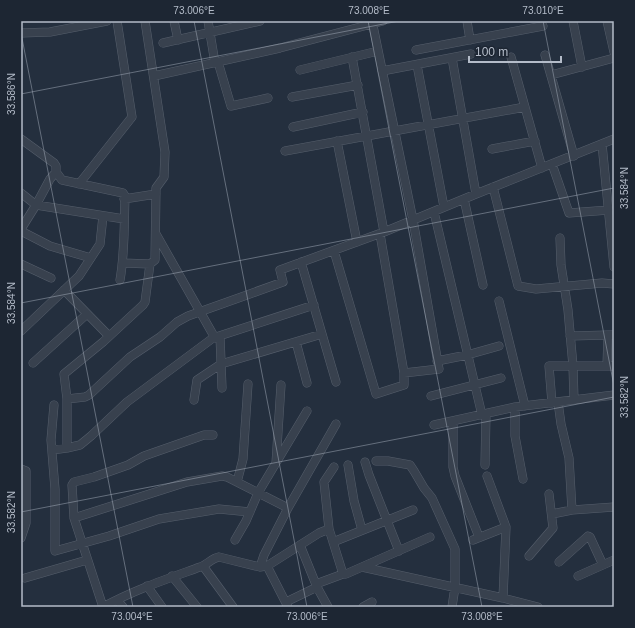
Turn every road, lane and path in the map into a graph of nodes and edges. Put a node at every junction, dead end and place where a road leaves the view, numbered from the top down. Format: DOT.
graph roads {
  1 [pos="107,21"];
  2 [pos="117,21"];
  3 [pos="145,21"];
  4 [pos="174,21"];
  5 [pos="208,21"];
  6 [pos="260,21"];
  7 [pos="383,21"];
  8 [pos="467,21"];
  9 [pos="572,21"];
  10 [pos="607,21"];
  11 [pos="372,22"];
  12 [pos="543,27"];
  13 [pos="21,33"];
  14 [pos="210,33"];
  15 [pos="178,40"];
  16 [pos="470,40"];
  17 [pos="163,43"];
  18 [pos="416,50"];
  19 [pos="378,51"];
  20 [pos="614,52"];
  21 [pos="471,54"];
  22 [pos="545,55"];
  23 [pos="352,57"];
  24 [pos="511,57"];
  25 [pos="452,58"];
  26 [pos="614,58"];
  27 [pos="216,62"];
  28 [pos="417,65"];
  29 [pos="582,66"];
  30 [pos="300,70"];
  31 [pos="382,71"];
  32 [pos="551,75"];
  33 [pos="154,76"];
  34 [pos="358,84"];
  35 [pos="292,97"];
  36 [pos="268,98"];
  37 [pos="525,107"];
  38 [pos="362,112"];
  39 [pos="463,119"];
  40 [pos="429,125"];
  41 [pos="293,127"];
  42 [pos="394,131"];
  43 [pos="367,136"];
  44 [pos="21,139"];
  45 [pos="614,139"];
  46 [pos="337,141"];
  47 [pos="535,141"];
  48 [pos="602,144"];
  49 [pos="492,150"];
  50 [pos="285,151"];
  51 [pos="574,156"];
  52 [pos="552,164"];
  53 [pos="542,168"];
  54 [pos="56,172"];
  55 [pos="79,184"];
  56 [pos="493,187"];
  57 [pos="21,193"];
  58 [pos="156,194"];
  59 [pos="476,194"];
  60 [pos="124,199"];
  61 [pos="464,199"];
  62 [pos="36,205"];
  63 [pos="444,207"];
  64 [pos="609,210"];
  65 [pos="434,212"];
  66 [pos="103,216"];
  67 [pos="124,219"];
  68 [pos="413,220"];
  69 [pos="21,230"];
  70 [pos="156,233"];
  71 [pos="382,233"];
  72 [pos="560,238"];
  73 [pos="357,242"];
  74 [pos="334,251"];
  75 [pos="91,258"];
  76 [pos="301,262"];
  77 [pos="123,263"];
  78 [pos="21,264"];
  79 [pos="150,264"];
  80 [pos="614,267"];
  81 [pos="52,278"];
  82 [pos="120,280"];
  83 [pos="614,284"];
  84 [pos="483,285"];
  85 [pos="563,287"];
  86 [pos="64,290"];
  87 [pos="500,301"];
  88 [pos="314,305"];
  89 [pos="201,312"];
  90 [pos="87,314"];
  91 [pos="21,331"];
  92 [pos="322,334"];
  93 [pos="611,335"];
  94 [pos="109,336"];
  95 [pos="570,336"];
  96 [pos="217,337"];
  97 [pos="296,342"];
  98 [pos="499,346"];
  99 [pos="467,355"];
  100 [pos="437,361"];
  101 [pos="33,363"];
  102 [pos="221,364"];
  103 [pos="573,366"];
  104 [pos="610,366"];
  105 [pos="404,373"];
  106 [pos="501,378"];
  107 [pos="336,382"];
  108 [pos="307,383"];
  109 [pos="248,384"];
  110 [pos="281,385"];
  111 [pos="475,386"];
  112 [pos="222,388"];
  113 [pos="614,395"];
  114 [pos="431,396"];
  115 [pos="67,399"];
  116 [pos="194,400"];
  117 [pos="574,400"];
  118 [pos="555,402"];
  119 [pos="54,405"];
  120 [pos="525,406"];
  121 [pos="515,407"];
  122 [pos="307,411"];
  123 [pos="484,415"];
  124 [pos="453,421"];
  125 [pos="336,424"];
  126 [pos="434,425"];
  127 [pos="214,435"];
  128 [pos="67,448"];
  129 [pos="52,450"];
  130 [pos="376,461"];
  131 [pos="365,462"];
  132 [pos="276,464"];
  133 [pos="348,465"];
  134 [pos="485,465"];
  135 [pos="334,467"];
  136 [pos="21,469"];
  137 [pos="487,476"];
  138 [pos="523,479"];
  139 [pos="237,482"];
  140 [pos="258,493"];
  141 [pos="549,494"];
  142 [pos="614,507"];
  143 [pos="288,508"];
  144 [pos="413,510"];
  145 [pos="572,510"];
  146 [pos="250,512"];
  147 [pos="552,514"];
  148 [pos="74,518"];
  149 [pos="387,520"];
  150 [pos="506,527"];
  151 [pos="329,529"];
  152 [pos="362,530"];
  153 [pos="430,537"];
  154 [pos="21,538"];
  155 [pos="235,540"];
  156 [pos="333,542"];
  157 [pos="82,544"];
  158 [pos="300,545"];
  159 [pos="399,552"];
  160 [pos="529,556"];
  161 [pos="87,560"];
  162 [pos="614,560"];
  163 [pos="559,562"];
  164 [pos="603,565"];
  165 [pos="203,566"];
  166 [pos="264,566"];
  167 [pos="362,567"];
  168 [pos="343,574"];
  169 [pos="172,576"];
  170 [pos="578,576"];
  171 [pos="25,578"];
  172 [pos="317,585"];
  173 [pos="147,586"];
  174 [pos="455,587"];
  175 [pos="503,598"];
  176 [pos="117,600"];
  177 [pos="372,602"];
  178 [pos="287,605"];
  179 [pos="103,607"];
  180 [pos="123,607"];
  181 [pos="162,607"];
  182 [pos="197,607"];
  183 [pos="233,607"];
  184 [pos="328,607"];
  185 [pos="363,607"];
  186 [pos="452,607"];
  187 [pos="538,607"];
  1 -- 13 [label="street"];
  2 -- 55 [label="street"];
  3 -- 33 [label="street"];
  4 -- 15 [label="street"];
  5 -- 14 [label="street"];
  6 -- 14 [label="street"];
  7 -- 11 [label="street"];
  8 -- 16 [label="street"];
  9 -- 29 [label="street"];
  10 -- 20 [label="street"];
  11 -- 19 [label="street"];
  11 -- 27 [label="street"];
  12 -- 16 [label="street"];
  14 -- 15 [label="street"];
  14 -- 27 [label="street"];
  15 -- 17 [label="street"];
  16 -- 18 [label="street"];
  19 -- 23 [label="street"];
  19 -- 31 [label="street"];
  21 -- 25 [label="street"];
  22 -- 32 [label="street"];
  23 -- 30 [label="street"];
  23 -- 34 [label="street"];
  24 -- 37 [label="street"];
  25 -- 28 [label="street"];
  25 -- 39 [label="street"];
  26 -- 29 [label="street"];
  27 -- 33 [label="street"];
  27 -- 36 [label="street"];
  28 -- 31 [label="street"];
  28 -- 40 [label="street"];
  29 -- 32 [label="street"];
  31 -- 42 [label="street"];
  32 -- 51 [label="street"];
  33 -- 58 [label="street"];
  34 -- 35 [label="street"];
  34 -- 38 [label="street"];
  37 -- 39 [label="street"];
  37 -- 47 [label="street"];
  38 -- 41 [label="street"];
  38 -- 43 [label="street"];
  39 -- 40 [label="street"];
  39 -- 59 [label="street"];
  40 -- 42 [label="street"];
  40 -- 63 [label="street"];
  42 -- 43 [label="street"];
  42 -- 68 [label="street"];
  43 -- 46 [label="street"];
  43 -- 71 [label="street"];
  44 -- 54 [label="street"];
  45 -- 48 [label="street"];
  46 -- 50 [label="street"];
  46 -- 73 [label="street"];
  47 -- 49 [label="street"];
  47 -- 53 [label="street"];
  48 -- 51 [label="street"];
  48 -- 64 [label="street"];
  51 -- 52 [label="street"];
  52 -- 53 [label="street"];
  52 -- 64 [label="street"];
  53 -- 56 [label="street"];
  54 -- 55 [label="street"];
  54 -- 62 [label="street"];
  55 -- 60 [label="street"];
  56 -- 59 [label="street"];
  56 -- 85 [label="street"];
  57 -- 62 [label="street"];
  58 -- 60 [label="street"];
  58 -- 70 [label="street"];
  59 -- 61 [label="street"];
  60 -- 67 [label="street"];
  61 -- 63 [label="street"];
  61 -- 84 [label="street"];
  62 -- 66 [label="street"];
  62 -- 69 [label="street"];
  63 -- 65 [label="street"];
  64 -- 80 [label="street"];
  65 -- 68 [label="street"];
  65 -- 99 [label="street"];
  66 -- 67 [label="street"];
  66 -- 75 [label="street"];
  67 -- 77 [label="street"];
  68 -- 71 [label="street"];
  68 -- 100 [label="street"];
  69 -- 75 [label="street"];
  70 -- 79 [label="street"];
  70 -- 89 [label="street"];
  71 -- 73 [label="street"];
  71 -- 105 [label="street"];
  72 -- 85 [label="street"];
  73 -- 74 [label="street"];
  74 -- 76 [label="street"];
  74 -- 105 [label="street"];
  75 -- 86 [label="street"];
  76 -- 88 [label="street"];
  76 -- 89 [label="street"];
  77 -- 79 [label="street"];
  77 -- 82 [label="street"];
  78 -- 81 [label="street"];
  79 -- 94 [label="street"];
  83 -- 85 [label="street"];
  85 -- 95 [label="street"];
  86 -- 90 [label="street"];
  86 -- 91 [label="street"];
  87 -- 120 [label="street"];
  88 -- 92 [label="street"];
  88 -- 96 [label="street"];
  89 -- 96 [label="street"];
  89 -- 115 [label="street"];
  90 -- 94 [label="street"];
  90 -- 101 [label="street"];
  92 -- 97 [label="street"];
  92 -- 107 [label="street"];
  93 -- 95 [label="street"];
  93 -- 104 [label="street"];
  94 -- 115 [label="street"];
  95 -- 103 [label="street"];
  96 -- 102 [label="street"];
  96 -- 128 [label="street"];
  97 -- 102 [label="street"];
  97 -- 108 [label="street"];
  98 -- 99 [label="street"];
  99 -- 100 [label="street"];
  99 -- 111 [label="street"];
  100 -- 105 [label="street"];
  102 -- 112 [label="street"];
  102 -- 116 [label="street"];
  103 -- 104 [label="street"];
  103 -- 117 [label="street"];
  103 -- 118 [label="street"];
  106 -- 111 [label="street"];
  109 -- 139 [label="street"];
  110 -- 132 [label="street"];
  111 -- 114 [label="street"];
  111 -- 123 [label="street"];
  113 -- 117 [label="street"];
  115 -- 128 [label="street"];
  117 -- 118 [label="street"];
  118 -- 120 [label="street"];
  118 -- 145 [label="street"];
  119 -- 129 [label="street"];
  120 -- 121 [label="street"];
  121 -- 123 [label="street"];
  121 -- 138 [label="street"];
  122 -- 132 [label="street"];
  123 -- 124 [label="street"];
  123 -- 134 [label="street"];
  124 -- 126 [label="street"];
  124 -- 150 [label="street"];
  125 -- 143 [label="street"];
  127 -- 148 [label="street"];
  128 -- 129 [label="street"];
  129 -- 157 [label="street"];
  130 -- 174 [label="street"];
  131 -- 149 [label="street"];
  132 -- 140 [label="street"];
  133 -- 152 [label="street"];
  135 -- 151 [label="street"];
  136 -- 154 [label="street"];
  137 -- 150 [label="street"];
  139 -- 140 [label="street"];
  139 -- 148 [label="street"];
  140 -- 143 [label="street"];
  140 -- 146 [label="street"];
  141 -- 147 [label="street"];
  142 -- 145 [label="street"];
  143 -- 166 [label="street"];
  144 -- 149 [label="street"];
  145 -- 147 [label="street"];
  146 -- 155 [label="street"];
  146 -- 157 [label="street"];
  147 -- 160 [label="street"];
  148 -- 157 [label="street"];
  149 -- 152 [label="street"];
  149 -- 159 [label="street"];
  150 -- 175 [label="street"];
  151 -- 156 [label="street"];
  151 -- 158 [label="street"];
  152 -- 156 [label="street"];
  153 -- 159 [label="street"];
  156 -- 168 [label="street"];
  157 -- 161 [label="street"];
  158 -- 166 [label="street"];
  158 -- 172 [label="street"];
  159 -- 167 [label="street"];
  161 -- 171 [label="street"];
  161 -- 179 [label="street"];
  162 -- 164 [label="street"];
  163 -- 164 [label="street"];
  164 -- 170 [label="street"];
  165 -- 166 [label="street"];
  165 -- 169 [label="street"];
  165 -- 183 [label="street"];
  166 -- 178 [label="street"];
  167 -- 168 [label="street"];
  167 -- 174 [label="street"];
  168 -- 172 [label="street"];
  169 -- 173 [label="street"];
  169 -- 182 [label="street"];
  172 -- 178 [label="street"];
  172 -- 184 [label="street"];
  173 -- 176 [label="street"];
  173 -- 181 [label="street"];
  174 -- 175 [label="street"];
  174 -- 186 [label="street"];
  175 -- 187 [label="street"];
  176 -- 179 [label="street"];
  176 -- 180 [label="street"];
  177 -- 185 [label="street"];
}
